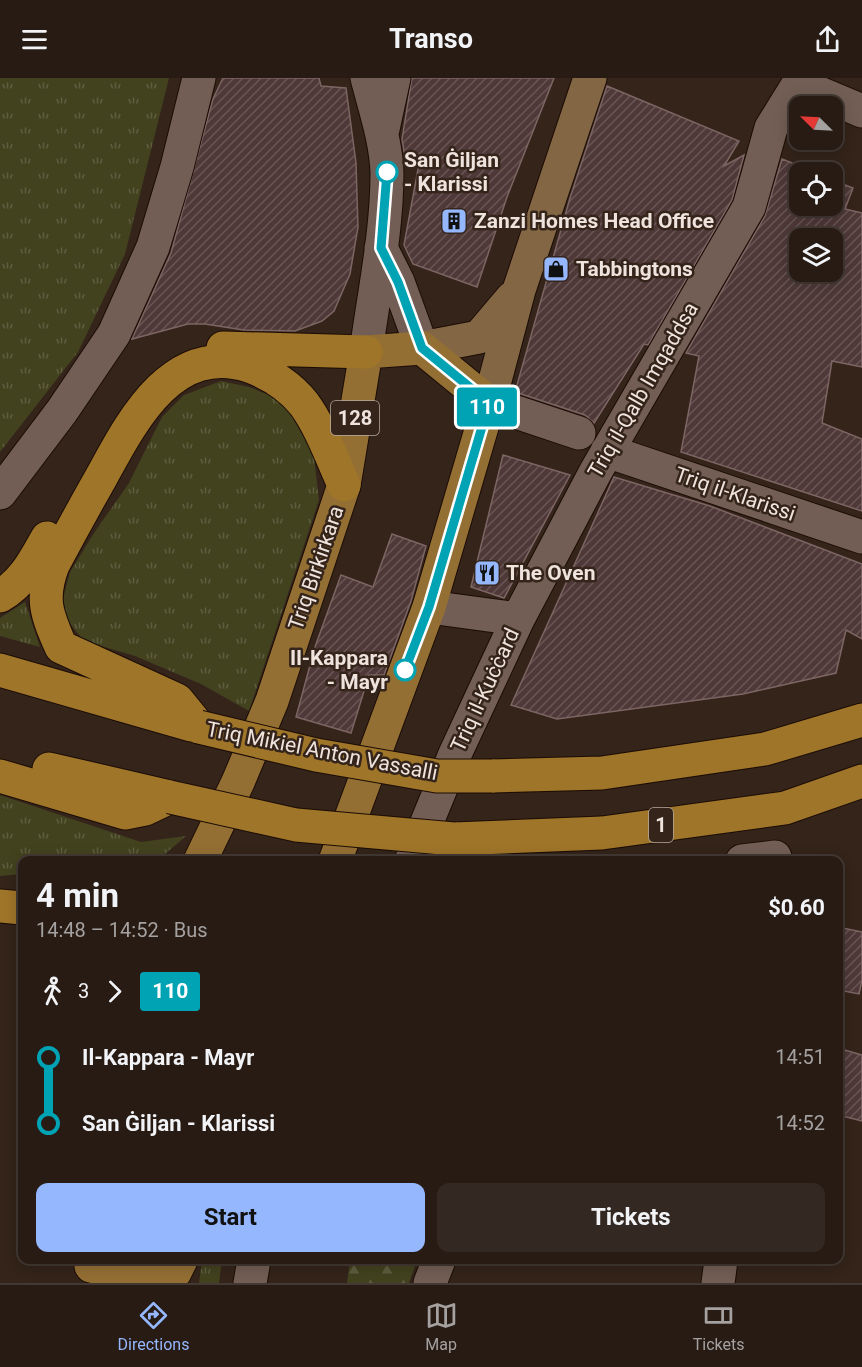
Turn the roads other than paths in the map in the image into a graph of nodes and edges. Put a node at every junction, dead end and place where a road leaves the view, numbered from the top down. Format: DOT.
graph roads {
  1 [pos="199,78"];
  2 [pos="367,78"];
  3 [pos="394,78"];
  4 [pos="590,78"];
  5 [pos="800,81"];
  6 [pos="862,111"];
  7 [pos="382,135"];
  8 [pos="381,248"];
  9 [pos="519,290"];
  10 [pos="422,348"];
  11 [pos="366,352"];
  12 [pos="489,403"];
  13 [pos="579,433"];
  14 [pos="607,451"];
  15 [pos="344,485"];
  16 [pos="0,493"];
  17 [pos="862,537"];
  18 [pos="0,596"];
  19 [pos="429,607"];
  20 [pos="518,619"];
  21 [pos="0,670"];
  22 [pos="862,720"];
  23 [pos="200,727"];
  24 [pos="0,758"];
  25 [pos="0,776"];
  26 [pos="862,781"];
  27 [pos="170,797"];
  28 [pos="202,856"];
  29 [pos="337,856"];
  30 [pos="413,856"];
  31 [pos="0,888"];
  32 [pos="18,888"];
  33 [pos="0,906"];
  34 [pos="18,908"];
  35 [pos="179,1264"];
  36 [pos="191,1264"];
  37 [pos="253,1264"];
  38 [pos="437,1264"];
  39 [pos="720,1264"];
  40 [pos="87,1270"];
  41 [pos="189,1283"];
  42 [pos="250,1283"];
  43 [pos="430,1283"];
  44 [pos="718,1283"];
  1 -- 16 [label="street"];
  2 -- 7 [label="street"];
  3 -- 7 [label="street"];
  4 -- 9 [label="main road"];
  5 -- 6 [label="street"];
  5 -- 14 [label="street, Triq il-Qalb Imqaddsa"];
  7 -- 8 [label="street"];
  8 -- 10 [label="street"];
  8 -- 11 [label="street"];
  9 -- 10 [label="main road"];
  9 -- 12 [label="main road"];
  10 -- 11 [label="main road"];
  10 -- 12 [label="main road"];
  11 -- 15 [label="main road, Triq Birkirkara / 128"];
  11 -- 18 [label="highway"];
  12 -- 13 [label="street"];
  12 -- 19 [label="main road"];
  14 -- 17 [label="street, Triq il-Klarissi"];
  14 -- 20 [label="street, Triq il-Qalb Imqaddsa"];
  15 -- 23 [label="highway"];
  15 -- 28 [label="main road, Triq Birkirkara / 128"];
  19 -- 20 [label="street"];
  19 -- 29 [label="main road"];
  20 -- 30 [label="street, Triq il-Kuċċard"];
  21 -- 23 [label="highway, Triq Mikiel Anton Vassalli"];
  22 -- 23 [label="highway, Triq Mikiel Anton Vassalli, bridge"];
  24 -- 27 [label="highway"];
  25 -- 27 [label="highway"];
  26 -- 27 [label="highway, 1, bridge"];
  31 -- 32 [label="highway"];
  33 -- 34 [label="highway"];
  35 -- 40 [label="main road"];
  36 -- 41 [label="main road"];
  37 -- 42 [label="street"];
  38 -- 43 [label="street"];
  39 -- 44 [label="street"];
}
